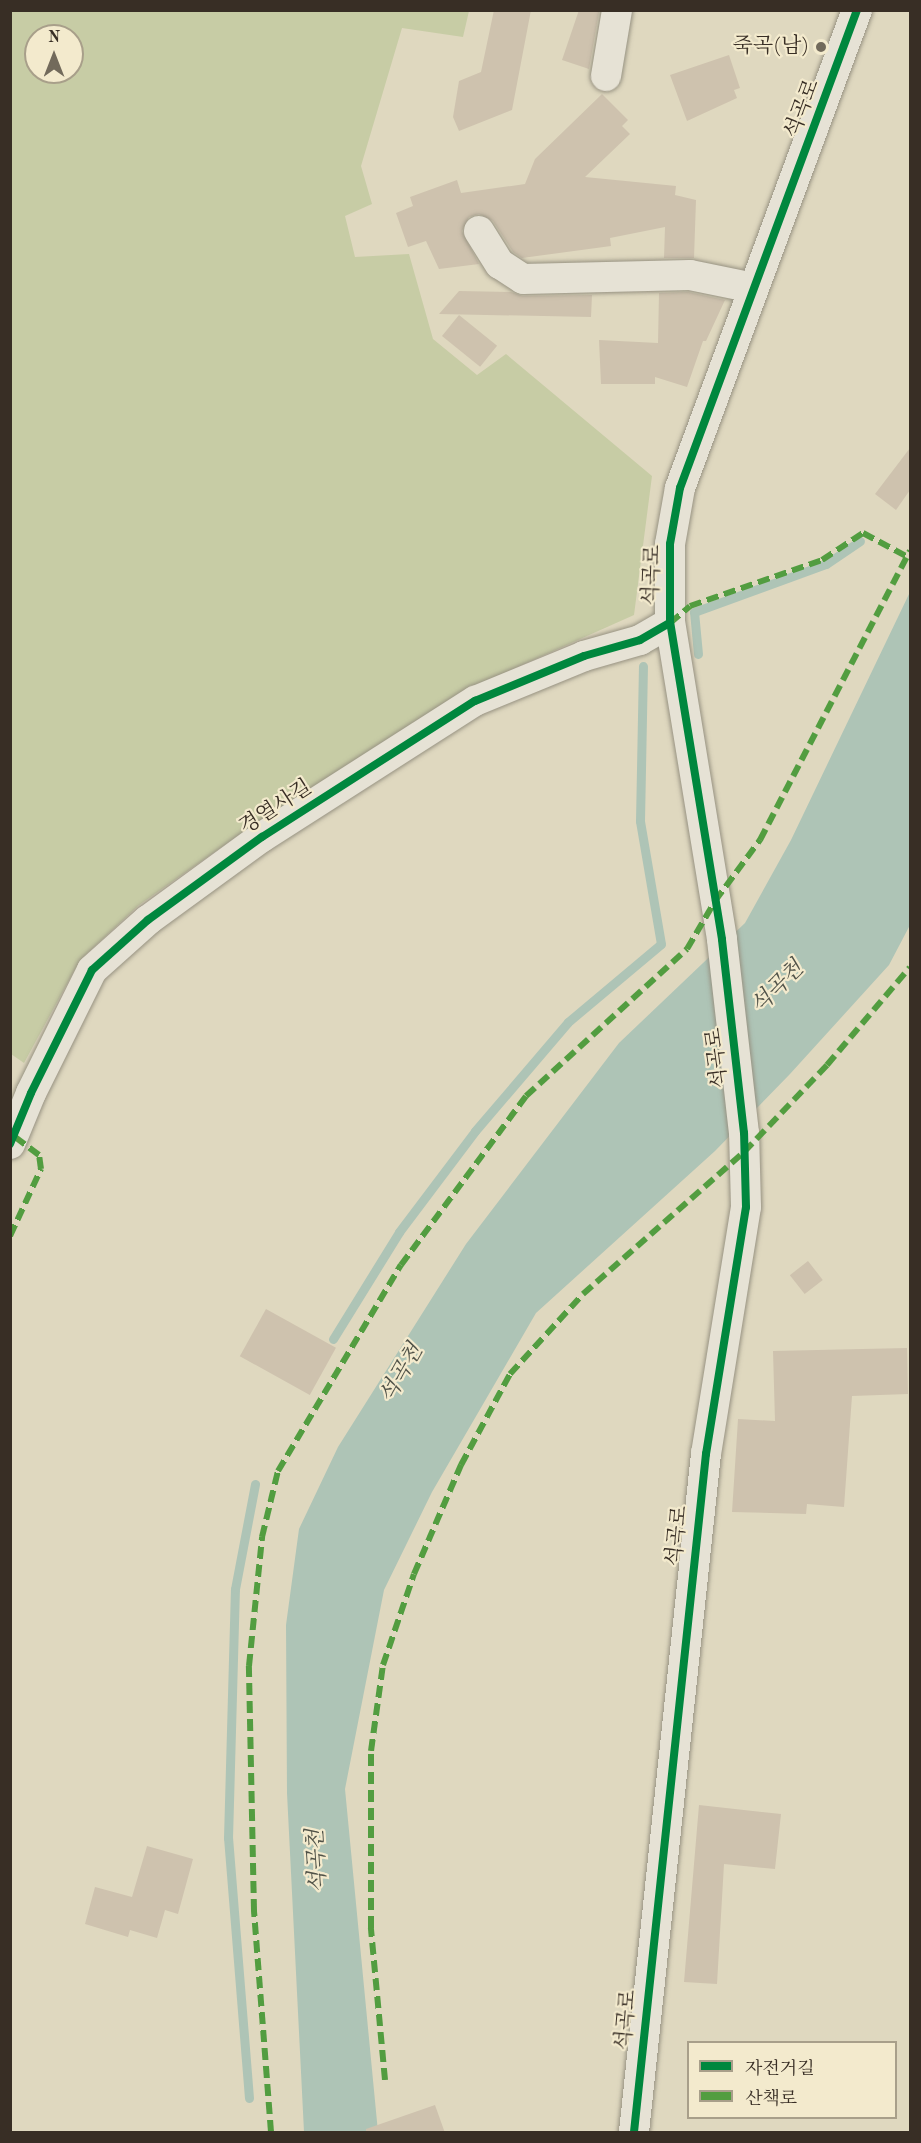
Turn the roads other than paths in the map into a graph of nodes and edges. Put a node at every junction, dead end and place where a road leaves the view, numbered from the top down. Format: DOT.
graph roads {
  1 [pos="617,10"];
  2 [pos="857,10"];
  3 [pos="606,76"];
  4 [pos="479,231"];
  5 [pos="754,288"];
  6 [pos="670,623"];
  7 [pos="10,1144"];
  8 [pos="634,2133"];
  1 -- 3 [label="street"];
  2 -- 5 [label="street, 석곡로"];
  4 -- 5 [label="street"];
  5 -- 6 [label="street, 석곡로"];
  6 -- 7 [label="street, 경열사길"];
  6 -- 8 [label="street, 석곡로"];
}
